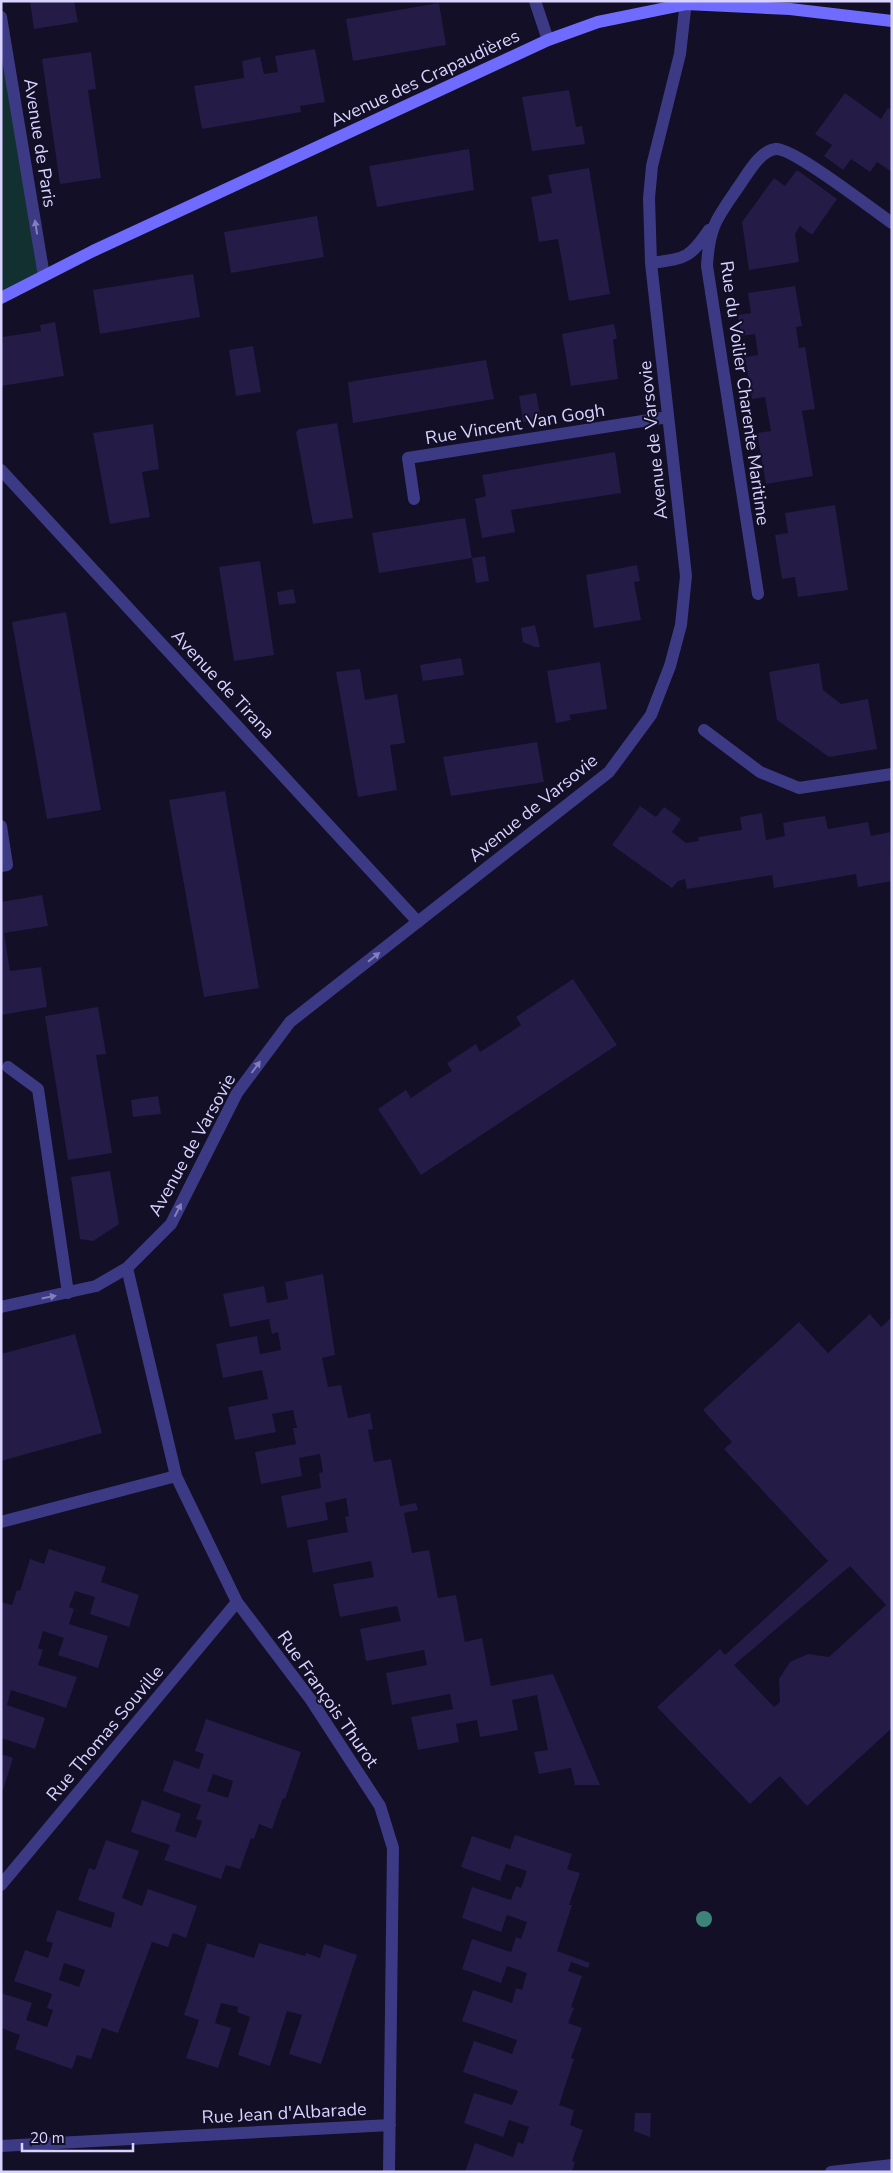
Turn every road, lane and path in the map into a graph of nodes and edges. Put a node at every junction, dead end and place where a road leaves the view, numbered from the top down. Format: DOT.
graph roads {
  1 [pos="535,1"];
  2 [pos="686,2"];
  3 [pos="1,17"];
  4 [pos="892,21"];
  5 [pos="548,40"];
  6 [pos="714,221"];
  7 [pos="892,223"];
  8 [pos="651,263"];
  9 [pos="44,276"];
  10 [pos="1,298"];
  11 [pos="668,417"];
  12 [pos="1,470"];
  13 [pos="414,498"];
  14 [pos="758,594"];
  15 [pos="704,730"];
  16 [pos="892,774"];
  17 [pos="1,826"];
  18 [pos="1,866"];
  19 [pos="418,922"];
  20 [pos="8,1067"];
  21 [pos="127,1268"];
  22 [pos="68,1293"];
  23 [pos="1,1307"];
  24 [pos="176,1476"];
  25 [pos="1,1522"];
  26 [pos="237,1602"];
  27 [pos="1,1885"];
  28 [pos="390,2125"];
  29 [pos="1,2146"];
  30 [pos="892,2165"];
  31 [pos="390,2172"];
  32 [pos="830,2172"];
  1 -- 5 [label="street"];
  2 -- 4 [label="street, Avenue des Crapaudières"];
  2 -- 5 [label="street, Avenue des Crapaudières"];
  2 -- 8 [label="street, Avenue de Varsovie"];
  9 -- 3 [label="street, Avenue de Paris, one-way"];
  5 -- 9 [label="street, Avenue des Crapaudières"];
  6 -- 7 [label="street, Rue du Voilier Charente Maritime"];
  6 -- 8 [label="street"];
  6 -- 14 [label="street, Rue du Voilier Charente Maritime"];
  8 -- 11 [label="street, Avenue de Varsovie"];
  9 -- 10 [label="street, Avenue des Crapaudières"];
  11 -- 13 [label="street, Rue Vincent Van Gogh"];
  11 -- 19 [label="street, Avenue de Varsovie"];
  12 -- 19 [label="street, Avenue de Tirana"];
  15 -- 16 [label="street"];
  17 -- 18 [label="street"];
  21 -- 19 [label="street, Avenue de Varsovie, one-way"];
  20 -- 22 [label="street"];
  21 -- 22 [label="street, Avenue de Varsovie"];
  21 -- 24 [label="street, Rue François Thurot"];
  23 -- 22 [label="street, Avenue de Varsovie, one-way"];
  24 -- 25 [label="street"];
  24 -- 26 [label="street, Rue François Thurot"];
  26 -- 27 [label="street, Rue Thomas Souville"];
  26 -- 28 [label="street, Rue François Thurot"];
  28 -- 29 [label="street, Rue Jean d'Albarade"];
  28 -- 31 [label="street, Rue François Thurot"];
  30 -- 32 [label="street"];
}
